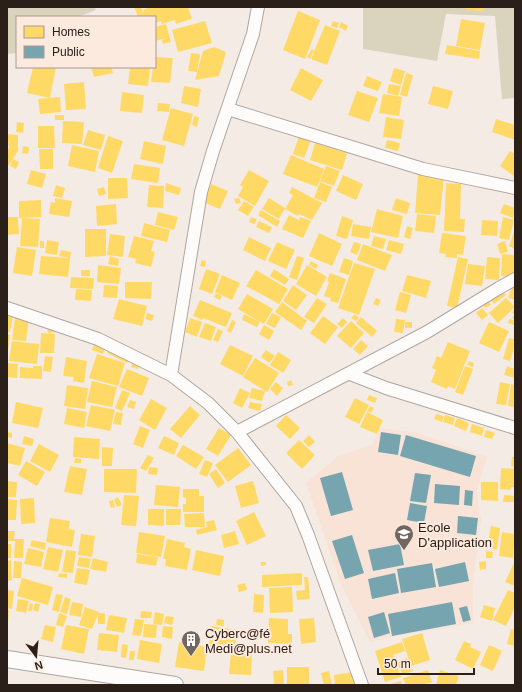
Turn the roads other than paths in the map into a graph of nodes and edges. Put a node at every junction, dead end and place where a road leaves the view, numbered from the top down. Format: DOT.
graph roads {
  1 [pos="258,7"];
  2 [pos="228,109"];
  3 [pos="515,188"];
  4 [pos="515,279"];
  5 [pos="7,308"];
  6 [pos="350,374"];
  7 [pos="171,375"];
  8 [pos="515,428"];
  9 [pos="237,432"];
  10 [pos="7,659"];
  11 [pos="175,685"];
  12 [pos="362,685"];
  1 -- 2 [label="street"];
  2 -- 3 [label="street"];
  2 -- 7 [label="street"];
  4 -- 6 [label="street"];
  5 -- 7 [label="street"];
  6 -- 8 [label="street"];
  6 -- 9 [label="street"];
  7 -- 9 [label="street"];
  9 -- 12 [label="street"];
  10 -- 11 [label="street"];
}
